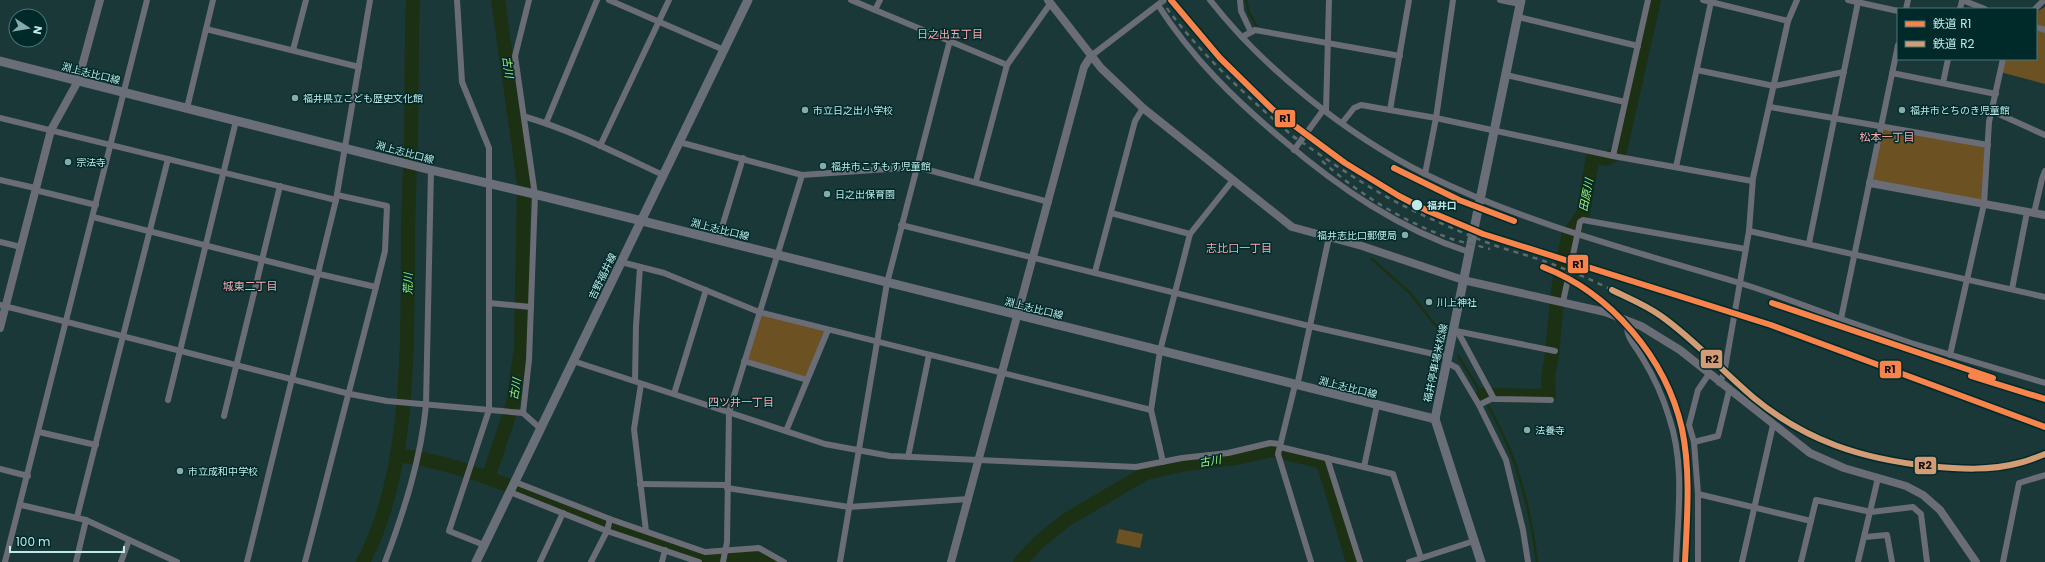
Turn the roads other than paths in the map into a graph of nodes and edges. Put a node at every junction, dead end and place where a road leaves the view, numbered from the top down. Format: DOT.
graph roads {
  1 [pos="100,0"];
  2 [pos="147,0"];
  3 [pos="213,0"];
  4 [pos="306,0"];
  5 [pos="370,0"];
  6 [pos="457,0"];
  7 [pos="529,0"];
  8 [pos="597,0"];
  9 [pos="609,0"];
  10 [pos="669,0"];
  11 [pos="748,0"];
  12 [pos="851,0"];
  13 [pos="880,0"];
  14 [pos="1164,0"];
  15 [pos="1210,0"];
  16 [pos="1240,0"];
  17 [pos="1329,0"];
  18 [pos="1409,0"];
  19 [pos="1453,0"];
  20 [pos="1500,0"];
  21 [pos="1648,0"];
  22 [pos="1703,0"];
  23 [pos="1797,0"];
  24 [pos="1848,0"];
  25 [pos="1962,0"];
  26 [pos="2044,0"];
  27 [pos="1049,2"];
  28 [pos="1521,2"];
  29 [pos="1711,2"];
  30 [pos="1858,2"];
  31 [pos="1158,5"];
  32 [pos="1982,8"];
  33 [pos="2036,8"];
  34 [pos="875,10"];
  35 [pos="1897,11"];
  36 [pos="1518,17"];
  37 [pos="1788,21"];
  38 [pos="658,22"];
  39 [pos="206,29"];
  40 [pos="1251,32"];
  41 [pos="1242,37"];
  42 [pos="950,40"];
  43 [pos="1328,44"];
  44 [pos="1638,46"];
  45 [pos="293,50"];
  46 [pos="724,50"];
  47 [pos="1897,50"];
  48 [pos="1091,56"];
  49 [pos="1400,56"];
  50 [pos="1948,60"];
  51 [pos="2003,60"];
  52 [pos="0,61"];
  53 [pos="1007,65"];
  54 [pos="359,67"];
  55 [pos="1697,70"];
  56 [pos="1844,72"];
  57 [pos="1892,74"];
  58 [pos="1506,75"];
  59 [pos="78,81"];
  60 [pos="1943,84"];
  61 [pos="1774,86"];
  62 [pos="124,92"];
  63 [pos="1996,94"];
  64 [pos="1625,102"];
  65 [pos="1770,107"];
  66 [pos="187,108"];
  67 [pos="1143,108"];
  68 [pos="1325,110"];
  69 [pos="1390,110"];
  70 [pos="1992,111"];
  71 [pos="526,117"];
  72 [pos="0,118"];
  73 [pos="1436,118"];
  74 [pos="1834,119"];
  75 [pos="236,121"];
  76 [pos="546,123"];
  77 [pos="1342,123"];
  78 [pos="1881,126"];
  79 [pos="1494,129"];
  80 [pos="51,130"];
  81 [pos="2045,135"];
  82 [pos="679,142"];
  83 [pos="111,145"];
  84 [pos="1988,145"];
  85 [pos="600,146"];
  86 [pos="346,148"];
  87 [pos="1294,150"];
  88 [pos="1613,156"];
  89 [pos="743,158"];
  90 [pos="168,159"];
  91 [pos="917,167"];
  92 [pos="1676,167"];
  93 [pos="431,170"];
  94 [pos="2045,171"];
  95 [pos="224,173"];
  96 [pos="802,174"];
  97 [pos="1425,174"];
  98 [pos="663,175"];
  99 [pos="0,180"];
  100 [pos="1233,180"];
  101 [pos="976,181"];
  102 [pos="1752,181"];
  103 [pos="1870,183"];
  104 [pos="489,184"];
  105 [pos="280,186"];
  106 [pos="35,189"];
  107 [pos="529,193"];
  108 [pos="337,198"];
  109 [pos="1480,198"];
  110 [pos="1049,202"];
  111 [pos="1984,204"];
  112 [pos="96,205"];
  113 [pos="2031,213"];
  114 [pos="1111,214"];
  115 [pos="2045,215"];
  116 [pos="93,217"];
  117 [pos="641,222"];
  118 [pos="901,225"];
  119 [pos="150,231"];
  120 [pos="1749,231"];
  121 [pos="1576,233"];
  122 [pos="1190,234"];
  123 [pos="1329,237"];
  124 [pos="718,240"];
  125 [pos="0,242"];
  126 [pos="1810,243"];
  127 [pos="206,246"];
  128 [pos="21,247"];
  129 [pos="1745,249"];
  130 [pos="1469,252"];
  131 [pos="776,254"];
  132 [pos="1855,254"];
  133 [pos="1034,257"];
  134 [pos="262,260"];
  135 [pos="621,262"];
  136 [pos="640,267"];
  137 [pos="1095,272"];
  138 [pos="319,274"];
  139 [pos="1967,279"];
  140 [pos="1463,280"];
  141 [pos="887,283"];
  142 [pos="1739,283"];
  143 [pos="376,287"];
  144 [pos="2012,289"];
  145 [pos="706,290"];
  146 [pos="1176,292"];
  147 [pos="2045,297"];
  148 [pos="1564,302"];
  149 [pos="489,303"];
  150 [pos="3,306"];
  151 [pos="529,307"];
  152 [pos="759,312"];
  153 [pos="1018,316"];
  154 [pos="1626,319"];
  155 [pos="1841,319"];
  156 [pos="67,322"];
  157 [pos="1309,326"];
  158 [pos="0,328"];
  159 [pos="828,330"];
  160 [pos="1455,331"];
  161 [pos="123,336"];
  162 [pos="877,342"];
  163 [pos="180,350"];
  164 [pos="1160,351"];
  165 [pos="1555,351"];
  166 [pos="1950,354"];
  167 [pos="929,355"];
  168 [pos="1447,360"];
  169 [pos="573,361"];
  170 [pos="744,361"];
  171 [pos="236,364"];
  172 [pos="1002,373"];
  173 [pos="1709,374"];
  174 [pos="293,379"];
  175 [pos="807,380"];
  176 [pos="638,382"];
  177 [pos="1720,383"];
  178 [pos="2045,383"];
  179 [pos="1296,385"];
  180 [pos="1730,391"];
  181 [pos="350,394"];
  182 [pos="674,394"];
  183 [pos="1492,398"];
  184 [pos="168,400"];
  185 [pos="1551,400"];
  186 [pos="426,405"];
  187 [pos="1480,405"];
  188 [pos="1377,406"];
  189 [pos="489,410"];
  190 [pos="1151,410"];
  191 [pos="729,412"];
  192 [pos="520,413"];
  193 [pos="224,416"];
  194 [pos="1435,419"];
  195 [pos="1773,425"];
  196 [pos="541,429"];
  197 [pos="786,431"];
  198 [pos="39,432"];
  199 [pos="1694,442"];
  200 [pos="96,445"];
  201 [pos="1280,445"];
  202 [pos="858,451"];
  203 [pos="908,457"];
  204 [pos="1327,458"];
  205 [pos="979,459"];
  206 [pos="1163,462"];
  207 [pos="1364,467"];
  208 [pos="0,469"];
  209 [pos="2045,475"];
  210 [pos="28,476"];
  211 [pos="1878,478"];
  212 [pos="515,482"];
  213 [pos="640,484"];
  214 [pos="727,486"];
  215 [pos="510,492"];
  216 [pos="1698,494"];
  217 [pos="969,499"];
  218 [pos="21,505"];
  219 [pos="849,506"];
  220 [pos="1755,506"];
  221 [pos="1871,512"];
  222 [pos="563,513"];
  223 [pos="77,517"];
  224 [pos="610,519"];
  225 [pos="86,520"];
  226 [pos="1811,521"];
  227 [pos="607,531"];
  228 [pos="646,531"];
  229 [pos="1865,537"];
  230 [pos="129,540"];
  231 [pos="1474,541"];
  232 [pos="484,545"];
  233 [pos="664,550"];
  234 [pos="726,552"];
  235 [pos="1421,558"];
  236 [pos="1972,561"];
  237 [pos="5,562"];
  238 [pos="76,562"];
  239 [pos="121,562"];
  240 [pos="177,562"];
  241 [pos="247,562"];
  242 [pos="305,562"];
  243 [pos="385,562"];
  244 [pos="476,562"];
  245 [pos="540,562"];
  246 [pos="591,562"];
  247 [pos="662,562"];
  248 [pos="699,562"];
  249 [pos="723,562"];
  250 [pos="784,562"];
  251 [pos="840,562"];
  252 [pos="952,562"];
  253 [pos="1310,562"];
  254 [pos="1360,562"];
  255 [pos="1409,562"];
  256 [pos="1481,562"];
  257 [pos="1528,562"];
  258 [pos="1676,562"];
  259 [pos="1698,562"];
  260 [pos="1742,562"];
  261 [pos="1803,562"];
  262 [pos="1858,562"];
  263 [pos="1892,562"];
  264 [pos="1927,562"];
  265 [pos="2003,562"];
  1 -- 59 [label="street"];
  2 -- 62 [label="street"];
  3 -- 39 [label="street"];
  4 -- 45 [label="street"];
  5 -- 54 [label="street"];
  6 -- 104 [label="street"];
  7 -- 71 [label="street"];
  8 -- 76 [label="street"];
  9 -- 38 [label="street"];
  10 -- 38 [label="street"];
  11 -- 46 [label="main road, 吉野福井線"];
  12 -- 34 [label="street"];
  13 -- 34 [label="street"];
  14 -- 31 [label="street"];
  15 -- 41 [label="street"];
  16 -- 40 [label="street"];
  17 -- 43 [label="street"];
  18 -- 49 [label="street"];
  19 -- 73 [label="street"];
  20 -- 28 [label="street"];
  21 -- 44 [label="street"];
  22 -- 29 [label="street"];
  23 -- 37 [label="street"];
  24 -- 30 [label="street"];
  25 -- 32 [label="street"];
  26 -- 33 [label="street"];
  27 -- 48 [label="street"];
  27 -- 53 [label="street"];
  28 -- 36 [label="main road, 福井停車場米松線"];
  29 -- 37 [label="street"];
  29 -- 55 [label="street"];
  30 -- 35 [label="street"];
  30 -- 56 [label="street"];
  31 -- 48 [label="street"];
  31 -- 87 [label="street"];
  34 -- 42 [label="street"];
  36 -- 44 [label="street"];
  36 -- 58 [label="main road, 福井停車場米松線"];
  37 -- 61 [label="street"];
  38 -- 46 [label="street"];
  38 -- 85 [label="street"];
  39 -- 45 [label="street"];
  39 -- 66 [label="street"];
  40 -- 41 [label="street"];
  40 -- 43 [label="street"];
  41 -- 68 [label="street"];
  42 -- 53 [label="street"];
  42 -- 91 [label="street"];
  43 -- 49 [label="street"];
  43 -- 68 [label="street"];
  44 -- 64 [label="street"];
  45 -- 54 [label="street"];
  46 -- 82 [label="main road, 吉野福井線"];
  47 -- 57 [label="street"];
  48 -- 67 [label="street"];
  48 -- 110 [label="street"];
  49 -- 69 [label="street"];
  50 -- 60 [label="street"];
  51 -- 63 [label="street"];
  52 -- 59 [label="main road, 淵上志比口線"];
  53 -- 101 [label="street"];
  54 -- 86 [label="street"];
  55 -- 61 [label="street"];
  55 -- 92 [label="street"];
  56 -- 61 [label="street"];
  56 -- 74 [label="street"];
  57 -- 60 [label="street"];
  57 -- 78 [label="street"];
  58 -- 64 [label="street"];
  58 -- 79 [label="main road, 福井停車場米松線"];
  59 -- 62 [label="main road, 淵上志比口線"];
  59 -- 80 [label="street"];
  60 -- 63 [label="street"];
  61 -- 65 [label="street"];
  62 -- 66 [label="main road, 淵上志比口線"];
  62 -- 83 [label="street"];
  63 -- 70 [label="street"];
  64 -- 88 [label="street"];
  65 -- 74 [label="street"];
  65 -- 102 [label="street"];
  66 -- 75 [label="main road, 淵上志比口線"];
  67 -- 100 [label="street"];
  67 -- 114 [label="street"];
  68 -- 77 [label="street"];
  68 -- 87 [label="street"];
  69 -- 73 [label="street"];
  69 -- 77 [label="street"];
  70 -- 81 [label="street"];
  70 -- 84 [label="street"];
  71 -- 76 [label="street"];
  71 -- 107 [label="street"];
  72 -- 80 [label="street"];
  73 -- 79 [label="street"];
  73 -- 97 [label="street"];
  74 -- 78 [label="street"];
  74 -- 126 [label="street"];
  75 -- 86 [label="main road, 淵上志比口線"];
  75 -- 95 [label="street"];
  76 -- 85 [label="street"];
  77 -- 97 [label="street"];
  78 -- 84 [label="street"];
  78 -- 103 [label="street"];
  79 -- 88 [label="street"];
  79 -- 109 [label="main road, 福井停車場米松線"];
  80 -- 83 [label="street"];
  80 -- 106 [label="street"];
  82 -- 89 [label="street"];
  82 -- 98 [label="main road, 吉野福井線"];
  83 -- 90 [label="street"];
  83 -- 112 [label="street"];
  84 -- 111 [label="street"];
  85 -- 98 [label="street"];
  86 -- 93 [label="main road, 淵上志比口線"];
  86 -- 108 [label="street"];
  87 -- 130 [label="street"];
  88 -- 92 [label="street"];
  89 -- 96 [label="street"];
  89 -- 124 [label="street"];
  90 -- 95 [label="street"];
  90 -- 119 [label="street"];
  91 -- 96 [label="street"];
  91 -- 101 [label="street"];
  91 -- 118 [label="street"];
  92 -- 102 [label="street"];
  93 -- 104 [label="main road, 淵上志比口線"];
  93 -- 186 [label="street"];
  94 -- 113 [label="street"];
  95 -- 105 [label="street"];
  95 -- 127 [label="street"];
  96 -- 131 [label="street"];
  97 -- 109 [label="street"];
  98 -- 117 [label="main road, 吉野福井線"];
  99 -- 106 [label="street"];
  100 -- 122 [label="street"];
  100 -- 123 [label="street"];
  101 -- 110 [label="street"];
  102 -- 120 [label="street"];
  103 -- 111 [label="street"];
  103 -- 132 [label="street"];
  104 -- 107 [label="main road, 淵上志比口線"];
  104 -- 149 [label="street"];
  105 -- 108 [label="street"];
  105 -- 134 [label="street"];
  106 -- 112 [label="street"];
  106 -- 128 [label="street"];
  107 -- 117 [label="main road, 淵上志比口線"];
  107 -- 151 [label="street"];
  108 -- 138 [label="street"];
  108 -- 143 [label="street"];
  109 -- 121 [label="street"];
  109 -- 130 [label="main road, 福井停車場米松線"];
  110 -- 133 [label="street"];
  111 -- 113 [label="street"];
  111 -- 139 [label="street"];
  112 -- 116 [label="street"];
  113 -- 115 [label="street"];
  113 -- 144 [label="street"];
  114 -- 122 [label="street"];
  114 -- 137 [label="street"];
  116 -- 119 [label="street"];
  116 -- 156 [label="street"];
  117 -- 124 [label="main road, 淵上志比口線"];
  117 -- 135 [label="main road, 吉野福井線"];
  118 -- 133 [label="street"];
  118 -- 141 [label="street"];
  119 -- 127 [label="street"];
  119 -- 161 [label="street"];
  120 -- 126 [label="street"];
  120 -- 129 [label="street"];
  121 -- 129 [label="street"];
  121 -- 142 [label="street"];
  121 -- 148 [label="street"];
  122 -- 146 [label="street"];
  123 -- 140 [label="street"];
  123 -- 157 [label="street"];
  124 -- 131 [label="main road, 淵上志比口線"];
  125 -- 128 [label="street"];
  126 -- 132 [label="street"];
  127 -- 134 [label="street"];
  127 -- 163 [label="street"];
  128 -- 150 [label="street"];
  129 -- 142 [label="street"];
  130 -- 140 [label="main road, 福井停車場米松線"];
  131 -- 141 [label="main road, 淵上志比口線"];
  131 -- 152 [label="street"];
  132 -- 139 [label="street"];
  132 -- 155 [label="street"];
  133 -- 137 [label="street"];
  133 -- 153 [label="street"];
  134 -- 138 [label="street"];
  134 -- 171 [label="street"];
  135 -- 136 [label="street"];
  135 -- 169 [label="main road, 吉野福井線"];
  136 -- 145 [label="street"];
  136 -- 176 [label="street"];
  137 -- 146 [label="street"];
  138 -- 143 [label="street"];
  138 -- 174 [label="street"];
  139 -- 144 [label="street"];
  139 -- 166 [label="street"];
  140 -- 148 [label="street"];
  140 -- 160 [label="main road, 福井停車場米松線"];
  141 -- 153 [label="main road, 淵上志比口線"];
  141 -- 162 [label="street"];
  142 -- 155 [label="street"];
  142 -- 177 [label="street"];
  143 -- 181 [label="street"];
  144 -- 147 [label="street"];
  145 -- 152 [label="street"];
  145 -- 182 [label="street"];
  146 -- 157 [label="street"];
  146 -- 164 [label="street"];
  148 -- 154 [label="street"];
  149 -- 151 [label="street"];
  149 -- 189 [label="street"];
  150 -- 156 [label="street"];
  150 -- 158 [label="street"];
  151 -- 192 [label="street"];
  152 -- 159 [label="street"];
  152 -- 170 [label="street"];
  153 -- 164 [label="main road, 淵上志比口線"];
  153 -- 172 [label="street"];
  154 -- 173 [label="street"];
  154 -- 258 [label="street"];
  155 -- 166 [label="street"];
  156 -- 161 [label="street"];
  156 -- 198 [label="street"];
  157 -- 168 [label="street"];
  157 -- 179 [label="street"];
  159 -- 162 [label="street"];
  159 -- 175 [label="street"];
  160 -- 165 [label="street"];
  160 -- 168 [label="main road, 福井停車場米松線"];
  160 -- 183 [label="street"];
  161 -- 163 [label="street"];
  161 -- 200 [label="street"];
  162 -- 167 [label="street"];
  162 -- 202 [label="street"];
  163 -- 171 [label="street"];
  163 -- 184 [label="street"];
  164 -- 179 [label="main road, 淵上志比口線"];
  164 -- 190 [label="street"];
  166 -- 178 [label="street"];
  167 -- 172 [label="street"];
  167 -- 203 [label="street"];
  168 -- 187 [label="street"];
  168 -- 194 [label="main road, 福井停車場米松線"];
  169 -- 176 [label="street"];
  169 -- 196 [label="main road, 吉野福井線"];
  170 -- 175 [label="street"];
  170 -- 191 [label="street"];
  171 -- 174 [label="street"];
  171 -- 193 [label="street"];
  172 -- 190 [label="street"];
  172 -- 205 [label="street"];
  173 -- 177 [label="street"];
  173 -- 199 [label="street"];
  174 -- 181 [label="street"];
  174 -- 241 [label="street"];
  175 -- 197 [label="street"];
  176 -- 182 [label="street"];
  176 -- 213 [label="street"];
  177 -- 180 [label="street"];
  179 -- 188 [label="main road, 淵上志比口線"];
  179 -- 201 [label="street"];
  180 -- 195 [label="street"];
  180 -- 199 [label="street"];
  181 -- 186 [label="street"];
  181 -- 242 [label="street"];
  182 -- 191 [label="street"];
  183 -- 185 [label="street"];
  183 -- 187 [label="street"];
  186 -- 189 [label="street"];
  186 -- 243 [label="street"];
  187 -- 257 [label="street"];
  188 -- 194 [label="main road, 淵上志比口線"];
  188 -- 207 [label="street"];
  189 -- 192 [label="street"];
  189 -- 232 [label="street"];
  190 -- 206 [label="street"];
  191 -- 197 [label="street"];
  191 -- 214 [label="street"];
  192 -- 196 [label="street"];
  194 -- 231 [label="main road, 福井停車場米松線"];
  195 -- 211 [label="street"];
  195 -- 220 [label="street"];
  196 -- 212 [label="main road, 吉野福井線"];
  197 -- 202 [label="street"];
  198 -- 200 [label="street"];
  198 -- 210 [label="street"];
  199 -- 216 [label="street"];
  200 -- 223 [label="street"];
  201 -- 204 [label="street"];
  201 -- 206 [label="street"];
  201 -- 253 [label="street"];
  202 -- 203 [label="street"];
  202 -- 219 [label="street"];
  203 -- 205 [label="street"];
  204 -- 207 [label="street"];
  204 -- 254 [label="street"];
  205 -- 206 [label="street"];
  205 -- 217 [label="street"];
  207 -- 235 [label="street"];
  208 -- 210 [label="street"];
  209 -- 265 [label="street"];
  210 -- 218 [label="street"];
  211 -- 221 [label="street"];
  211 -- 236 [label="street"];
  212 -- 215 [label="main road, 吉野福井線"];
  212 -- 224 [label="street"];
  213 -- 214 [label="street"];
  213 -- 228 [label="street"];
  214 -- 219 [label="street"];
  214 -- 234 [label="street"];
  215 -- 222 [label="street"];
  215 -- 232 [label="main road, 吉野福井線"];
  216 -- 220 [label="street"];
  216 -- 259 [label="street"];
  217 -- 219 [label="street"];
  217 -- 252 [label="street"];
  218 -- 223 [label="street"];
  218 -- 237 [label="street"];
  219 -- 251 [label="street"];
  220 -- 226 [label="street"];
  220 -- 260 [label="street"];
  221 -- 226 [label="street"];
  221 -- 229 [label="street"];
  221 -- 264 [label="street"];
  222 -- 227 [label="street"];
  222 -- 245 [label="street"];
  223 -- 225 [label="street"];
  224 -- 227 [label="street"];
  224 -- 228 [label="street"];
  225 -- 230 [label="street"];
  225 -- 238 [label="street"];
  226 -- 261 [label="street"];
  227 -- 233 [label="street"];
  227 -- 246 [label="street"];
  228 -- 234 [label="street"];
  229 -- 262 [label="street"];
  229 -- 263 [label="street"];
  230 -- 239 [label="street"];
  230 -- 240 [label="street"];
  231 -- 235 [label="street"];
  231 -- 256 [label="main road, 福井停車場米松線"];
  232 -- 244 [label="main road, 吉野福井線"];
  233 -- 247 [label="street"];
  233 -- 248 [label="street"];
  234 -- 249 [label="street"];
  234 -- 250 [label="street"];
  235 -- 255 [label="street"];
}
